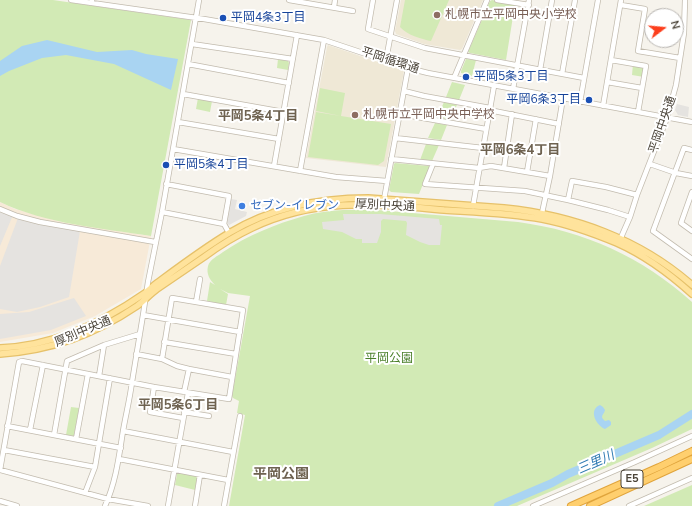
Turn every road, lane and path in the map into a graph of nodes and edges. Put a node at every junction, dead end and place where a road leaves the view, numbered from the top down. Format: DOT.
graph roads {
  1 [pos="73,0"];
  2 [pos="199,0"];
  3 [pos="290,0"];
  4 [pos="335,0"];
  5 [pos="373,0"];
  6 [pos="397,0"];
  7 [pos="487,0"];
  8 [pos="497,0"];
  9 [pos="552,0"];
  10 [pos="575,0"];
  11 [pos="598,0"];
  12 [pos="684,0"];
  13 [pos="307,1"];
  14 [pos="92,2"];
  15 [pos="529,2"];
  16 [pos="621,2"];
  17 [pos="334,7"];
  18 [pos="353,11"];
  19 [pos="685,14"];
  20 [pos="692,15"];
  21 [pos="196,17"];
  22 [pos="297,35"];
  23 [pos="390,37"];
  24 [pos="324,40"];
  25 [pos="192,44"];
  26 [pos="463,55"];
  27 [pos="680,58"];
  28 [pos="293,59"];
  29 [pos="386,60"];
  30 [pos="611,60"];
  31 [pos="188,64"];
  32 [pos="518,66"];
  33 [pos="408,68"];
  34 [pos="540,70"];
  35 [pos="562,74"];
  36 [pos="454,78"];
  37 [pos="584,78"];
  38 [pos="608,82"];
  39 [pos="289,83"];
  40 [pos="494,86"];
  41 [pos="642,88"];
  42 [pos="514,89"];
  43 [pos="404,91"];
  44 [pos="183,94"];
  45 [pos="563,98"];
  46 [pos="580,102"];
  47 [pos="603,106"];
  48 [pos="490,109"];
  49 [pos="284,112"];
  50 [pos="638,112"];
  51 [pos="400,114"];
  52 [pos="512,114"];
  53 [pos="667,118"];
  54 [pos="536,119"];
  55 [pos="178,122"];
  56 [pos="692,122"];
  57 [pos="559,124"];
  58 [pos="486,129"];
  59 [pos="395,138"];
  60 [pos="279,139"];
  61 [pos="483,148"];
  62 [pos="173,149"];
  63 [pos="692,150"];
  64 [pos="391,159"];
  65 [pos="433,164"];
  66 [pos="650,164"];
  67 [pos="274,166"];
  68 [pos="479,168"];
  69 [pos="504,168"];
  70 [pos="300,171"];
  71 [pos="527,172"];
  72 [pos="676,173"];
  73 [pos="550,176"];
  74 [pos="692,176"];
  75 [pos="387,181"];
  76 [pos="166,184"];
  77 [pos="476,188"];
  78 [pos="692,192"];
  79 [pos="546,195"];
  80 [pos="637,195"];
  81 [pos="568,200"];
  82 [pos="384,202"];
  83 [pos="473,206"];
  84 [pos="0,209"];
  85 [pos="162,212"];
  86 [pos="542,213"];
  87 [pos="630,217"];
  88 [pos="224,224"];
  89 [pos="692,231"];
  90 [pos="229,233"];
  91 [pos="620,241"];
  92 [pos="156,242"];
  93 [pos="692,259"];
  94 [pos="200,279"];
  95 [pos="690,284"];
  96 [pos="146,292"];
  97 [pos="692,294"];
  98 [pos="145,299"];
  99 [pos="196,302"];
  100 [pos="143,315"];
  101 [pos="168,320"];
  102 [pos="240,332"];
  103 [pos="140,334"];
  104 [pos="164,342"];
  105 [pos="104,345"];
  106 [pos="0,348"];
  107 [pos="0,354"];
  108 [pos="136,354"];
  109 [pos="236,354"];
  110 [pos="162,358"];
  111 [pos="43,365"];
  112 [pos="65,369"];
  113 [pos="189,369"];
  114 [pos="88,374"];
  115 [pos="99,376"];
  116 [pos="232,377"];
  117 [pos="110,378"];
  118 [pos="132,382"];
  119 [pos="154,387"];
  120 [pos="186,392"];
  121 [pos="184,412"];
  122 [pos="209,416"];
  123 [pos="240,416"];
  124 [pos="183,418"];
  125 [pos="8,426"];
  126 [pos="30,430"];
  127 [pos="123,431"];
  128 [pos="54,435"];
  129 [pos="692,436"];
  130 [pos="76,439"];
  131 [pos="179,442"];
  132 [pos="99,443"];
  133 [pos="121,448"];
  134 [pos="4,450"];
  135 [pos="692,451"];
  136 [pos="233,452"];
  137 [pos="119,458"];
  138 [pos="692,459"];
  139 [pos="95,467"];
  140 [pos="174,470"];
  141 [pos="200,474"];
  142 [pos="692,478"];
  143 [pos="228,480"];
  144 [pos="85,493"];
  145 [pos="108,499"];
  146 [pos="0,501"];
  147 [pos="17,506"];
  148 [pos="105,506"];
  149 [pos="148,506"];
  150 [pos="168,506"];
  151 [pos="195,506"];
  152 [pos="224,506"];
  153 [pos="533,506"];
  154 [pos="571,506"];
  155 [pos="590,506"];
  156 [pos="629,506"];
  1 -- 14 [label="street, 平岡循環通"];
  2 -- 21 [label="street"];
  3 -- 13 [label="street"];
  4 -- 17 [label="street"];
  5 -- 23 [label="street"];
  6 -- 23 [label="street"];
  7 -- 26 [label="street"];
  8 -- 15 [label="street"];
  9 -- 34 [label="street"];
  10 -- 35 [label="street"];
  11 -- 37 [label="street"];
  12 -- 19 [label="street, 平岡中央通"];
  13 -- 17 [label="street"];
  14 -- 21 [label="street, 平岡循環通"];
  15 -- 32 [label="street"];
  16 -- 27 [label="street"];
  16 -- 30 [label="street"];
  17 -- 18 [label="street"];
  19 -- 20 [label="street"];
  19 -- 27 [label="street, 平岡中央通"];
  21 -- 22 [label="street, 平岡循環通"];
  21 -- 25 [label="street"];
  22 -- 24 [label="street, 平岡循環通"];
  22 -- 28 [label="street"];
  23 -- 26 [label="street"];
  23 -- 29 [label="street"];
  24 -- 29 [label="street, 平岡循環通"];
  24 -- 70 [label="street"];
  25 -- 28 [label="street"];
  25 -- 31 [label="street"];
  26 -- 32 [label="street"];
  26 -- 36 [label="street"];
  27 -- 53 [label="street, 平岡中央通"];
  28 -- 39 [label="street"];
  29 -- 33 [label="street, 平岡循環通"];
  30 -- 38 [label="street"];
  30 -- 41 [label="street"];
  31 -- 39 [label="street"];
  31 -- 44 [label="street"];
  32 -- 34 [label="street"];
  32 -- 42 [label="street"];
  33 -- 36 [label="street, 平岡循環通"];
  33 -- 43 [label="street"];
  34 -- 35 [label="street"];
  35 -- 37 [label="street"];
  36 -- 40 [label="street, 平岡循環通"];
  37 -- 46 [label="street"];
  38 -- 41 [label="street"];
  38 -- 47 [label="street"];
  39 -- 49 [label="street"];
  40 -- 42 [label="street, 平岡循環通"];
  40 -- 48 [label="street"];
  41 -- 50 [label="street"];
  42 -- 45 [label="street, 平岡循環通"];
  43 -- 48 [label="street"];
  43 -- 51 [label="street"];
  44 -- 49 [label="street"];
  44 -- 55 [label="street"];
  45 -- 46 [label="street, 平岡循環通"];
  45 -- 57 [label="street"];
  46 -- 47 [label="street, 平岡循環通"];
  47 -- 50 [label="street, 平岡循環通"];
  48 -- 52 [label="street"];
  48 -- 58 [label="street"];
  49 -- 60 [label="street"];
  50 -- 53 [label="street, 平岡循環通"];
  51 -- 58 [label="street"];
  51 -- 59 [label="street"];
  52 -- 54 [label="street"];
  52 -- 69 [label="street"];
  53 -- 56 [label="street, 平岡循環通"];
  53 -- 66 [label="street, 平岡中央通"];
  54 -- 57 [label="street"];
  54 -- 71 [label="street"];
  55 -- 60 [label="street"];
  55 -- 62 [label="street"];
  57 -- 73 [label="street"];
  58 -- 61 [label="street"];
  59 -- 61 [label="street"];
  59 -- 64 [label="street"];
  60 -- 67 [label="street"];
  61 -- 68 [label="street"];
  62 -- 67 [label="street"];
  62 -- 76 [label="street"];
  63 -- 72 [label="street"];
  64 -- 65 [label="street"];
  64 -- 75 [label="street"];
  65 -- 68 [label="street"];
  65 -- 77 [label="street"];
  66 -- 72 [label="street"];
  66 -- 80 [label="street, 平岡中央通"];
  67 -- 70 [label="street"];
  68 -- 69 [label="street"];
  68 -- 77 [label="street"];
  69 -- 71 [label="street"];
  70 -- 75 [label="street"];
  71 -- 73 [label="street"];
  72 -- 74 [label="street"];
  72 -- 93 [label="street"];
  73 -- 79 [label="street"];
  75 -- 82 [label="street"];
  76 -- 85 [label="street"];
  76 -- 88 [label="street"];
  77 -- 79 [label="street"];
  77 -- 83 [label="street"];
  78 -- 89 [label="street"];
  79 -- 81 [label="street"];
  79 -- 86 [label="street"];
  80 -- 81 [label="street"];
  80 -- 87 [label="street, 平岡中央通"];
  81 -- 87 [label="street"];
  82 -- 83 [label="main road, 厚別中央通"];
  82 -- 90 [label="main road, 厚別中央通"];
  82 -- 91 [label="main road, 厚別中央通"];
  82 -- 98 [label="main road, 厚別中央通"];
  83 -- 86 [label="main road, 厚別中央通"];
  84 -- 92 [label="street"];
  85 -- 88 [label="street"];
  85 -- 92 [label="street"];
  86 -- 91 [label="main road, 厚別中央通"];
  87 -- 91 [label="street, 平岡中央通"];
  88 -- 90 [label="street"];
  90 -- 96 [label="main road, 厚別中央通"];
  91 -- 95 [label="main road, 厚別中央通"];
  92 -- 96 [label="street"];
  94 -- 99 [label="street"];
  95 -- 97 [label="main road, 厚別中央通"];
  96 -- 98 [label="street"];
  96 -- 106 [label="main road, 厚別中央通"];
  98 -- 100 [label="street"];
  98 -- 107 [label="main road, 厚別中央通"];
  99 -- 101 [label="street"];
  99 -- 102 [label="street"];
  100 -- 101 [label="street"];
  100 -- 103 [label="street"];
  101 -- 102 [label="street"];
  101 -- 104 [label="street"];
  102 -- 109 [label="street"];
  103 -- 105 [label="street"];
  103 -- 108 [label="street"];
  104 -- 109 [label="street"];
  104 -- 110 [label="street"];
  105 -- 112 [label="street"];
  105 -- 115 [label="street"];
  108 -- 110 [label="street"];
  108 -- 118 [label="street"];
  109 -- 116 [label="street"];
  110 -- 113 [label="street"];
  111 -- 112 [label="street"];
  111 -- 125 [label="street"];
  111 -- 126 [label="street"];
  112 -- 114 [label="street"];
  112 -- 128 [label="street"];
  113 -- 116 [label="street"];
  113 -- 120 [label="street"];
  114 -- 115 [label="street"];
  114 -- 130 [label="street"];
  115 -- 117 [label="street"];
  116 -- 120 [label="street"];
  117 -- 118 [label="street"];
  117 -- 132 [label="street"];
  118 -- 119 [label="street"];
  118 -- 127 [label="street"];
  119 -- 120 [label="street"];
  119 -- 124 [label="street"];
  120 -- 121 [label="street"];
  121 -- 122 [label="street"];
  121 -- 124 [label="street"];
  123 -- 136 [label="street"];
  124 -- 131 [label="street"];
  125 -- 126 [label="street"];
  125 -- 134 [label="street"];
  126 -- 128 [label="street"];
  127 -- 131 [label="street"];
  127 -- 133 [label="street"];
  128 -- 130 [label="street"];
  129 -- 153 [label="street"];
  130 -- 132 [label="street"];
  131 -- 136 [label="street"];
  131 -- 140 [label="street"];
  132 -- 133 [label="street"];
  132 -- 139 [label="street"];
  133 -- 137 [label="street"];
  134 -- 139 [label="street"];
  134 -- 144 [label="street"];
  135 -- 154 [label="highway, E5"];
  136 -- 143 [label="street"];
  137 -- 140 [label="street"];
  137 -- 145 [label="street"];
  138 -- 155 [label="highway, E5"];
  139 -- 144 [label="street"];
  140 -- 141 [label="street"];
  140 -- 150 [label="street"];
  141 -- 143 [label="street"];
  141 -- 151 [label="street"];
  142 -- 156 [label="street"];
  143 -- 152 [label="street"];
  144 -- 145 [label="street"];
  145 -- 148 [label="street"];
  145 -- 149 [label="street"];
  146 -- 147 [label="street"];
}
